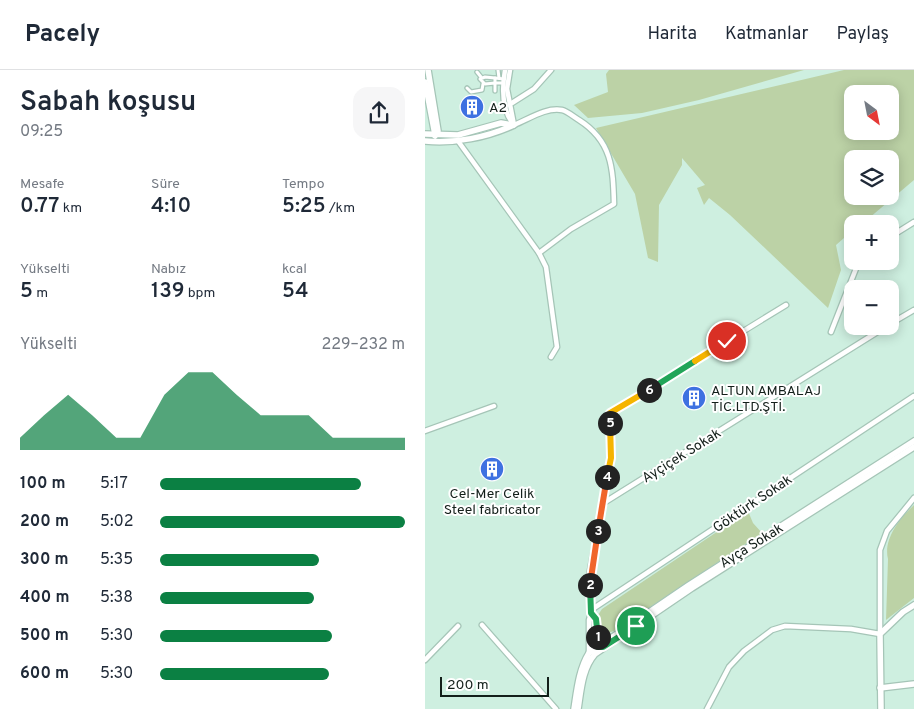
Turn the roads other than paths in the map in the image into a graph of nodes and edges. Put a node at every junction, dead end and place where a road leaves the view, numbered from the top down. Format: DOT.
graph roads {
  1 [pos="428,70"];
  2 [pos="497,70"];
  3 [pos="505,70"];
  4 [pos="510,70"];
  5 [pos="551,70"];
  6 [pos="477,72"];
  7 [pos="481,77"];
  8 [pos="499,80"];
  9 [pos="425,82"];
  10 [pos="483,84"];
  11 [pos="467,88"];
  12 [pos="495,91"];
  13 [pos="512,103"];
  14 [pos="515,125"];
  15 [pos="425,134"];
  16 [pos="435,135"];
  17 [pos="425,141"];
  18 [pos="458,141"];
  19 [pos="435,142"];
  20 [pos="914,222"];
  21 [pos="899,232"];
  22 [pos="539,253"];
  23 [pos="855,270"];
  24 [pos="786,305"];
  25 [pos="914,310"];
  26 [pos="899,319"];
  27 [pos="831,332"];
  28 [pos="873,335"];
  29 [pos="551,357"];
  30 [pos="914,396"];
  31 [pos="495,406"];
  32 [pos="425,431"];
  33 [pos="914,441"];
  34 [pos="914,447"];
  35 [pos="914,498"];
  36 [pos="602,504"];
  37 [pos="787,525"];
  38 [pos="914,605"];
  39 [pos="591,612"];
  40 [pos="458,626"];
  41 [pos="482,626"];
  42 [pos="880,634"];
  43 [pos="589,637"];
  44 [pos="598,637"];
  45 [pos="607,643"];
  46 [pos="598,647"];
  47 [pos="592,655"];
  48 [pos="425,660"];
  49 [pos="914,684"];
  50 [pos="880,688"];
  51 [pos="556,709"];
  52 [pos="574,709"];
  53 [pos="578,709"];
  54 [pos="707,709"];
  55 [pos="881,709"];
  1 -- 16 [label="street"];
  2 -- 8 [label="street"];
  3 -- 8 [label="street"];
  4 -- 13 [label="street"];
  5 -- 13 [label="street"];
  6 -- 7 [label="street"];
  7 -- 8 [label="street"];
  7 -- 10 [label="street"];
  8 -- 10 [label="street"];
  8 -- 12 [label="street"];
  8 -- 14 [label="street"];
  9 -- 16 [label="street"];
  10 -- 11 [label="street"];
  13 -- 14 [label="street"];
  14 -- 16 [label="street"];
  14 -- 18 [label="street"];
  14 -- 22 [label="street"];
  15 -- 16 [label="street"];
  16 -- 19 [label="street"];
  17 -- 19 [label="street"];
  18 -- 19 [label="street"];
  18 -- 22 [label="street"];
  20 -- 21 [label="street"];
  22 -- 29 [label="street"];
  23 -- 27 [label="street"];
  24 -- 36 [label="street"];
  25 -- 26 [label="street, Ayçiçek Sokak"];
  28 -- 36 [label="street, Ayçiçek Sokak"];
  30 -- 39 [label="street, Göktürk Sokak"];
  31 -- 32 [label="street"];
  33 -- 37 [label="street, Ayça Sokak"];
  34 -- 37 [label="street, Ayça Sokak"];
  35 -- 42 [label="street"];
  36 -- 39 [label="street"];
  37 -- 45 [label="street, Ayça Sokak"];
  38 -- 42 [label="street"];
  39 -- 43 [label="street"];
  39 -- 44 [label="street"];
  40 -- 48 [label="street"];
  41 -- 51 [label="street"];
  42 -- 50 [label="street"];
  42 -- 54 [label="street"];
  43 -- 46 [label="street"];
  43 -- 47 [label="street"];
  44 -- 45 [label="street"];
  44 -- 46 [label="street"];
  45 -- 46 [label="street, Ayça Sokak"];
  45 -- 47 [label="street, Ayça Sokak"];
  46 -- 47 [label="street, Ayça Sokak"];
  47 -- 52 [label="street"];
  47 -- 53 [label="street"];
  49 -- 50 [label="street"];
  50 -- 55 [label="street"];
}
